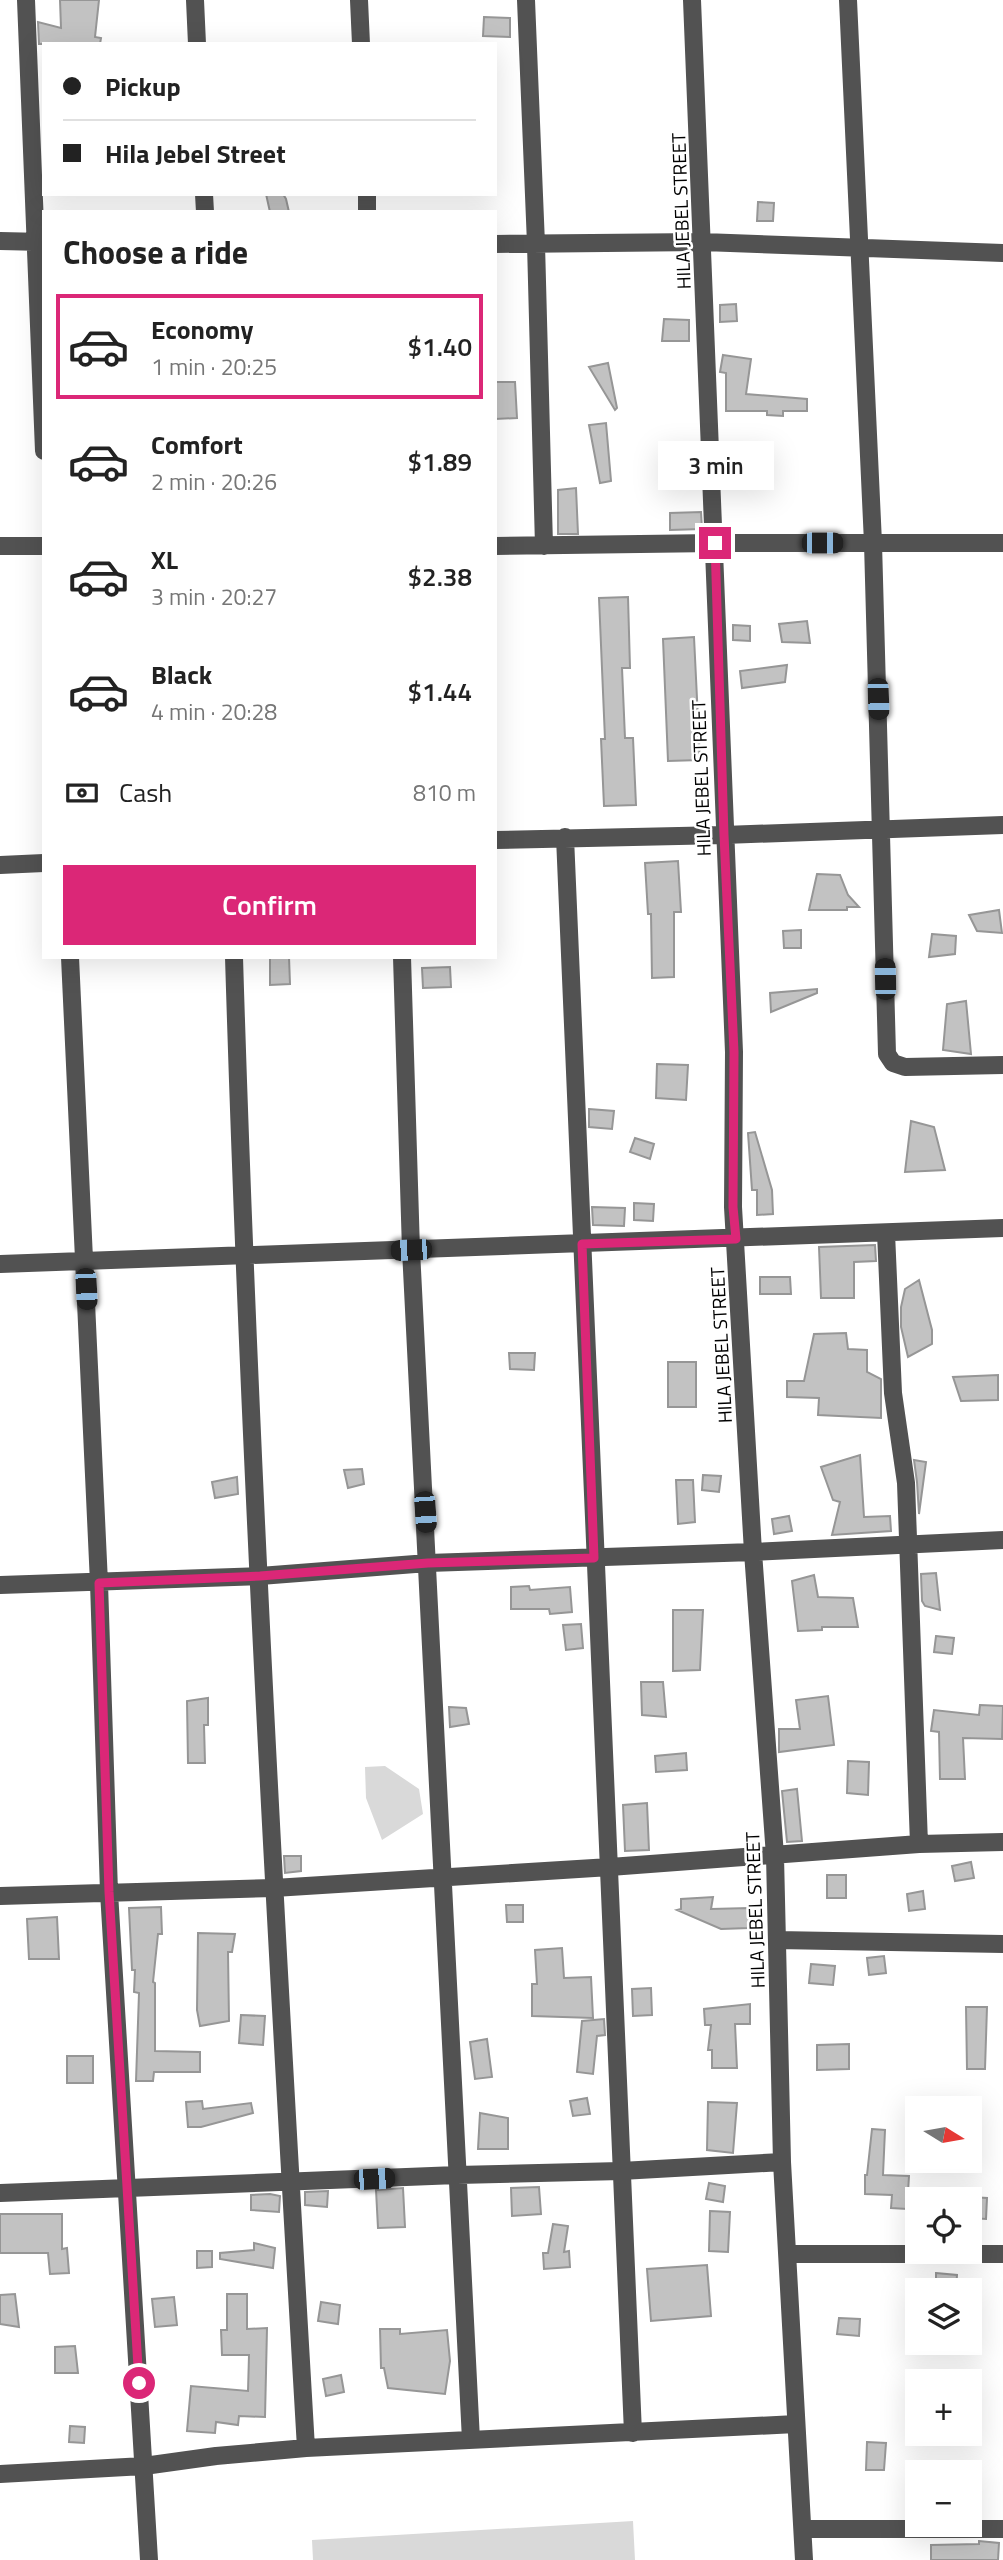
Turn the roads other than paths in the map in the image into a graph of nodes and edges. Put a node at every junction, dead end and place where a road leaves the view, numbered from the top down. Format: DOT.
graph roads {
  1 [pos="26,0"];
  2 [pos="195,0"];
  3 [pos="359,0"];
  4 [pos="526,0"];
  5 [pos="692,0"];
  6 [pos="848,0"];
  7 [pos="197,42"];
  8 [pos="361,42"];
  9 [pos="0,241"];
  10 [pos="40,242"];
  11 [pos="703,242"];
  12 [pos="497,244"];
  13 [pos="536,244"];
  14 [pos="859,248"];
  15 [pos="1003,253"];
  16 [pos="42,346"];
  17 [pos="715,543"];
  18 [pos="873,543"];
  19 [pos="1003,543"];
  20 [pos="0,546"];
  21 [pos="42,546"];
  22 [pos="544,546"];
  23 [pos="497,547"];
  24 [pos="1003,825"];
  25 [pos="881,829"];
  26 [pos="724,835"];
  27 [pos="565,837"];
  28 [pos="497,840"];
  29 [pos="42,863"];
  30 [pos="0,865"];
  31 [pos="71,959"];
  32 [pos="234,959"];
  33 [pos="402,959"];
  34 [pos="1003,1065"];
  35 [pos="1003,1228"];
  36 [pos="886,1233"];
  37 [pos="736,1239"];
  38 [pos="582,1244"];
  39 [pos="411,1250"];
  40 [pos="243,1255"];
  41 [pos="84,1262"];
  42 [pos="0,1264"];
  43 [pos="1003,1540"];
  44 [pos="908,1544"];
  45 [pos="754,1552"];
  46 [pos="594,1558"];
  47 [pos="428,1563"];
  48 [pos="260,1576"];
  49 [pos="99,1583"];
  50 [pos="0,1585"];
  51 [pos="1003,1842"];
  52 [pos="919,1844"];
  53 [pos="775,1856"];
  54 [pos="610,1867"];
  55 [pos="443,1878"];
  56 [pos="274,1888"];
  57 [pos="109,1892"];
  58 [pos="0,1896"];
  59 [pos="777,1940"];
  60 [pos="1003,1944"];
  61 [pos="782,2162"];
  62 [pos="621,2171"];
  63 [pos="457,2175"];
  64 [pos="290,2182"];
  65 [pos="126,2189"];
  66 [pos="0,2193"];
  67 [pos="1003,2253"];
  68 [pos="788,2255"];
  69 [pos="796,2424"];
  70 [pos="633,2433"];
  71 [pos="471,2440"];
  72 [pos="306,2448"];
  73 [pos="144,2466"];
  74 [pos="0,2474"];
  75 [pos="803,2529"];
  76 [pos="1003,2529"];
  77 [pos="149,2560"];
  78 [pos="804,2560"];
  1 -- 10 [label="street"];
  2 -- 7 [label="street"];
  3 -- 8 [label="street"];
  4 -- 13 [label="street"];
  5 -- 11 [label="street, HILA JEBEL STREET"];
  6 -- 14 [label="street"];
  9 -- 10 [label="street"];
  10 -- 16 [label="street"];
  11 -- 13 [label="street"];
  11 -- 14 [label="street"];
  11 -- 17 [label="street, HILA JEBEL STREET"];
  12 -- 13 [label="street"];
  13 -- 22 [label="street"];
  14 -- 15 [label="street"];
  14 -- 18 [label="street"];
  17 -- 18 [label="street"];
  17 -- 22 [label="street"];
  17 -- 26 [label="street, HILA JEBEL STREET"];
  18 -- 19 [label="street"];
  18 -- 25 [label="street"];
  20 -- 21 [label="street"];
  22 -- 23 [label="street"];
  24 -- 25 [label="street"];
  25 -- 26 [label="street"];
  25 -- 34 [label="street"];
  26 -- 27 [label="street"];
  26 -- 37 [label="street, HILA JEBEL STREET"];
  27 -- 28 [label="street"];
  27 -- 38 [label="street"];
  29 -- 30 [label="street"];
  31 -- 41 [label="street"];
  32 -- 40 [label="street"];
  33 -- 39 [label="street"];
  35 -- 36 [label="street"];
  36 -- 37 [label="street"];
  36 -- 44 [label="street"];
  37 -- 38 [label="street"];
  37 -- 45 [label="street, HILA JEBEL STREET"];
  38 -- 39 [label="street"];
  38 -- 46 [label="street"];
  39 -- 40 [label="street"];
  39 -- 47 [label="street"];
  40 -- 41 [label="street"];
  40 -- 48 [label="street"];
  41 -- 42 [label="street"];
  41 -- 49 [label="street"];
  43 -- 44 [label="street"];
  44 -- 45 [label="street"];
  44 -- 52 [label="street"];
  45 -- 46 [label="street"];
  45 -- 53 [label="street, HILA JEBEL STREET"];
  46 -- 47 [label="street"];
  46 -- 54 [label="street"];
  47 -- 48 [label="street"];
  47 -- 55 [label="street"];
  48 -- 49 [label="street"];
  48 -- 56 [label="street"];
  49 -- 50 [label="street"];
  49 -- 57 [label="street"];
  51 -- 52 [label="street"];
  52 -- 53 [label="street"];
  53 -- 54 [label="street"];
  53 -- 59 [label="street, HILA JEBEL STREET"];
  54 -- 55 [label="street"];
  54 -- 62 [label="street"];
  55 -- 56 [label="street"];
  55 -- 63 [label="street"];
  56 -- 57 [label="street"];
  56 -- 64 [label="street"];
  57 -- 58 [label="street"];
  57 -- 65 [label="street"];
  59 -- 60 [label="street"];
  59 -- 61 [label="street, HILA JEBEL STREET"];
  61 -- 62 [label="street"];
  61 -- 68 [label="street, HILA JEBEL STREET"];
  62 -- 63 [label="street"];
  62 -- 70 [label="street"];
  63 -- 64 [label="street"];
  63 -- 71 [label="street"];
  64 -- 65 [label="street"];
  64 -- 72 [label="street"];
  65 -- 66 [label="street"];
  65 -- 73 [label="street"];
  67 -- 68 [label="street"];
  68 -- 69 [label="street, HILA JEBEL STREET"];
  69 -- 70 [label="street"];
  69 -- 75 [label="street, HILA JEBEL STREET"];
  70 -- 71 [label="street"];
  71 -- 72 [label="street"];
  72 -- 73 [label="street"];
  73 -- 74 [label="street"];
  73 -- 77 [label="street"];
  75 -- 76 [label="street"];
  75 -- 78 [label="street, HILA JEBEL STREET"];
}
